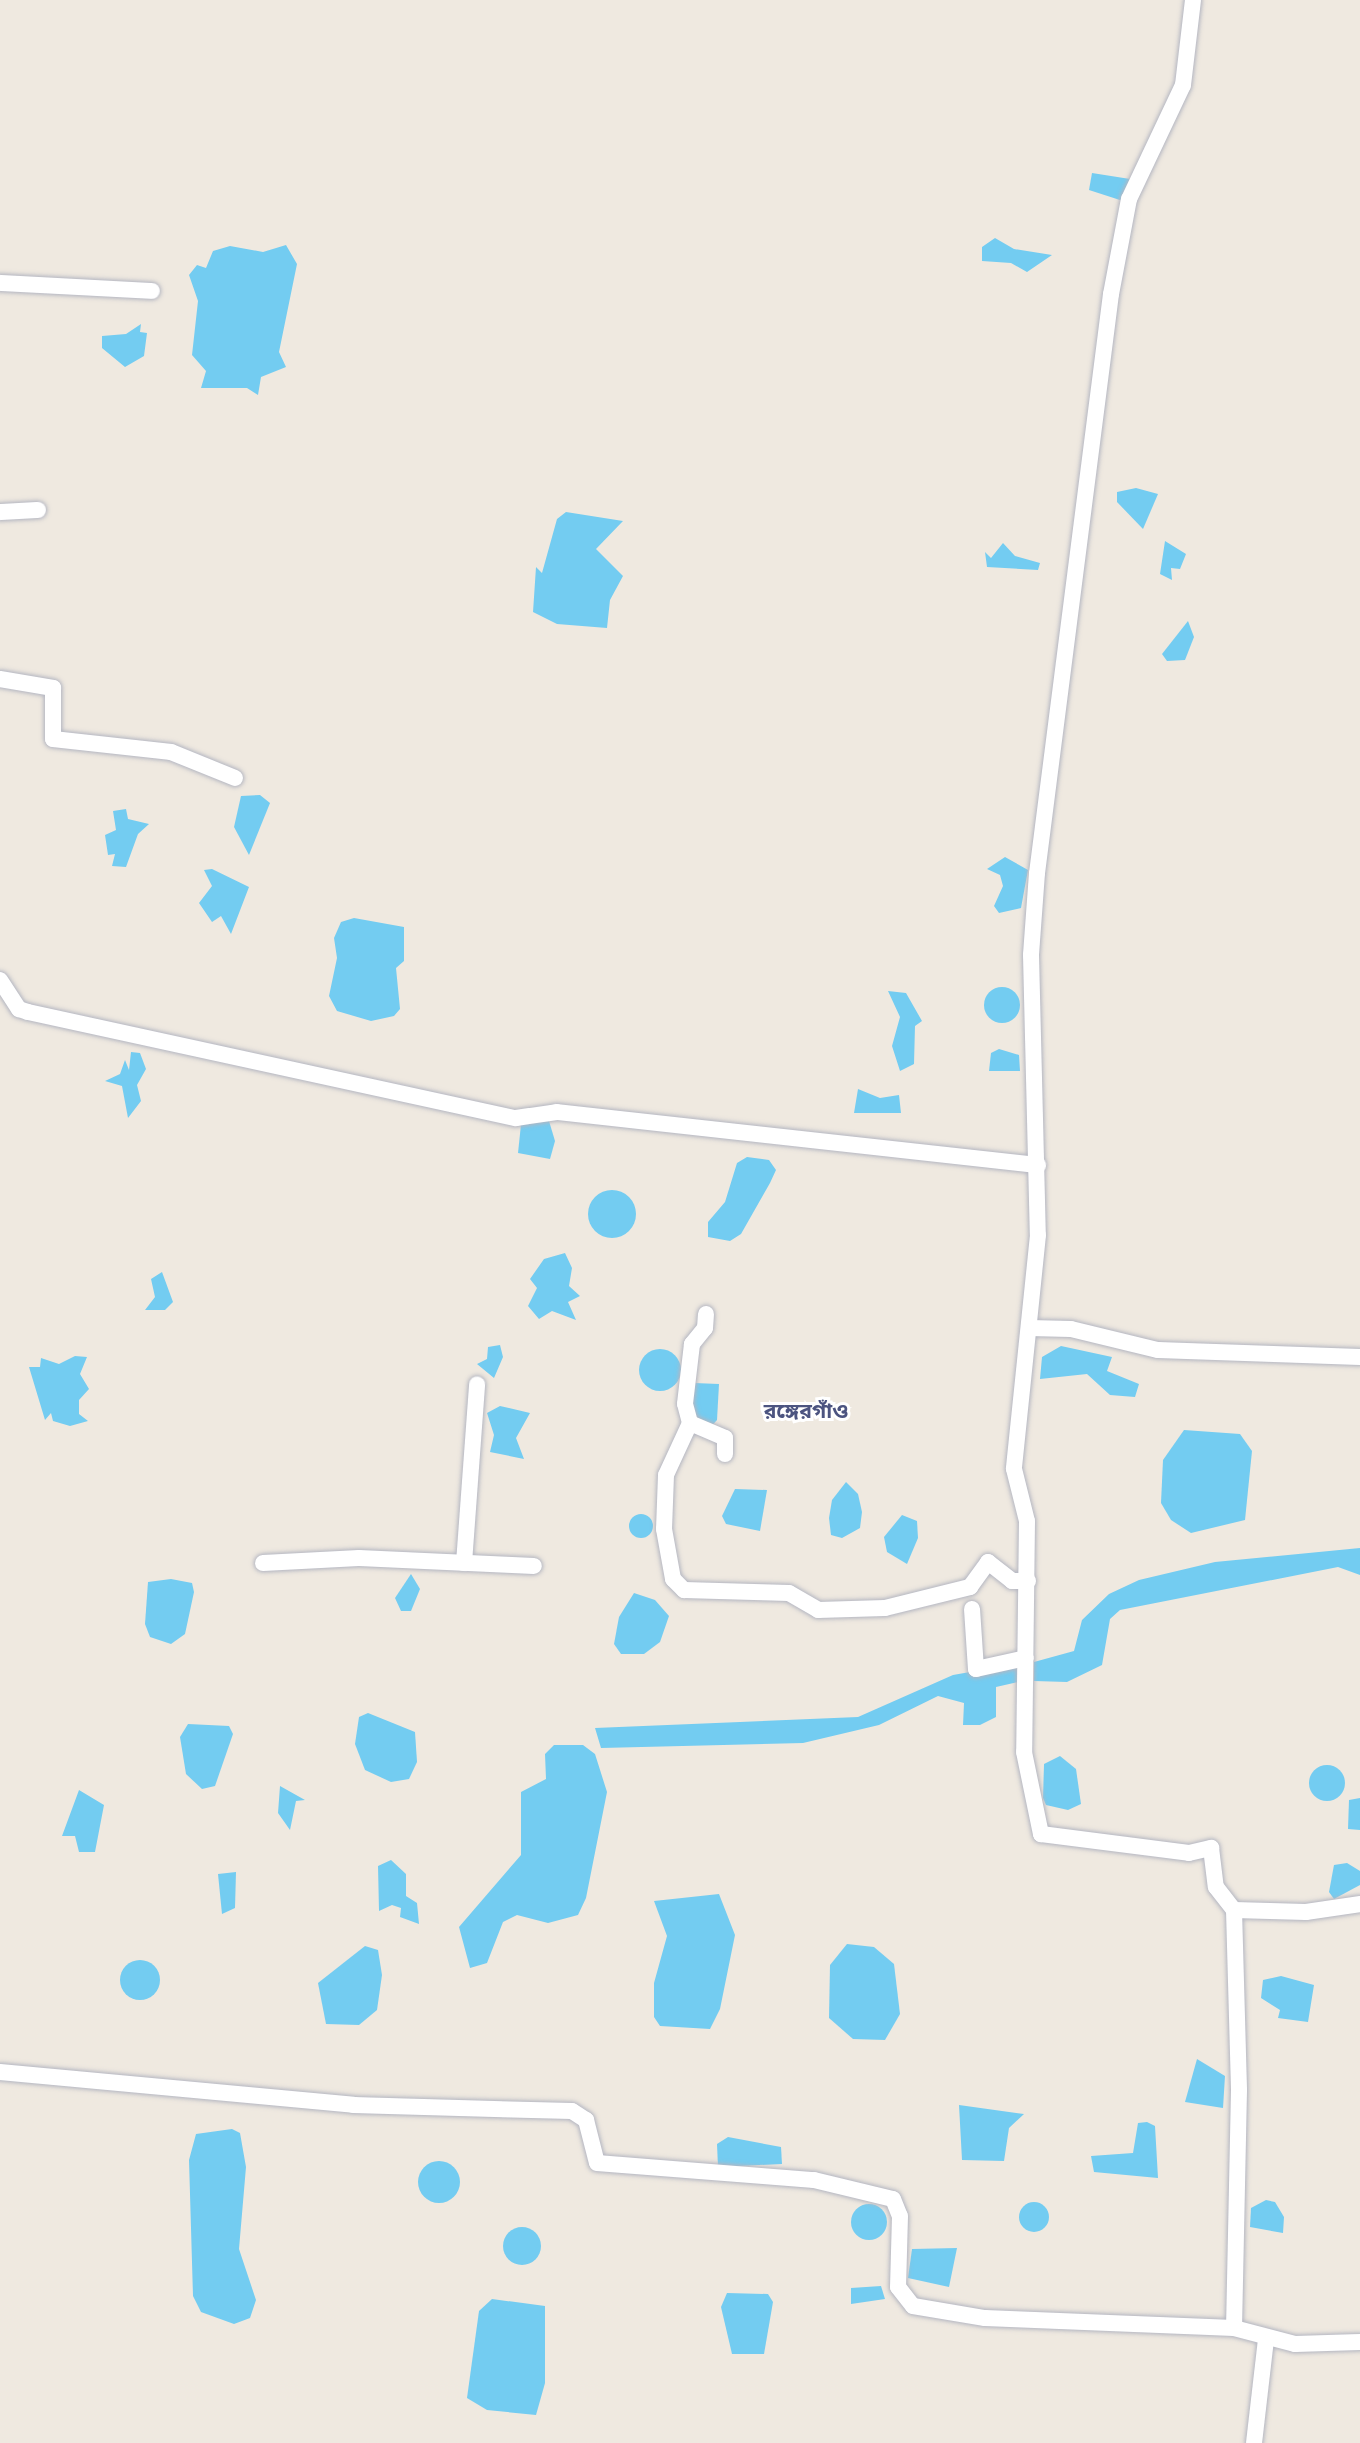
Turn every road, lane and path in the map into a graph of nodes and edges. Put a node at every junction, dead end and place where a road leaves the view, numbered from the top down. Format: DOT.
graph roads {
  1 [pos="1193,0"];
  2 [pos="0,283"];
  3 [pos="152,291"];
  4 [pos="38,510"];
  5 [pos="0,512"];
  6 [pos="0,679"];
  7 [pos="235,778"];
  8 [pos="0,980"];
  9 [pos="1038,1165"];
  10 [pos="706,1314"];
  11 [pos="1029,1328"];
  12 [pos="1360,1357"];
  13 [pos="477,1384"];
  14 [pos="690,1423"];
  15 [pos="725,1454"];
  16 [pos="263,1563"];
  17 [pos="464,1563"];
  18 [pos="534,1566"];
  19 [pos="1028,1581"];
  20 [pos="972,1609"];
  21 [pos="1026,1658"];
  22 [pos="1360,1903"];
  23 [pos="1234,1910"];
  24 [pos="0,2072"];
  25 [pos="1234,2328"];
  26 [pos="1266,2340"];
  27 [pos="1360,2343"];
  28 [pos="1254,2443"];
  1 -- 9 [label="street"];
  2 -- 3 [label="street"];
  4 -- 5 [label="street"];
  6 -- 7 [label="street"];
  8 -- 9 [label="street"];
  9 -- 11 [label="street"];
  10 -- 14 [label="street"];
  11 -- 12 [label="street"];
  11 -- 19 [label="street"];
  13 -- 17 [label="street"];
  14 -- 15 [label="street"];
  14 -- 19 [label="street"];
  16 -- 17 [label="street"];
  17 -- 18 [label="street"];
  19 -- 21 [label="street"];
  20 -- 21 [label="street"];
  21 -- 23 [label="street"];
  22 -- 23 [label="street"];
  23 -- 25 [label="street"];
  24 -- 25 [label="street"];
  25 -- 26 [label="street"];
  26 -- 27 [label="street"];
  26 -- 28 [label="street"];
}
